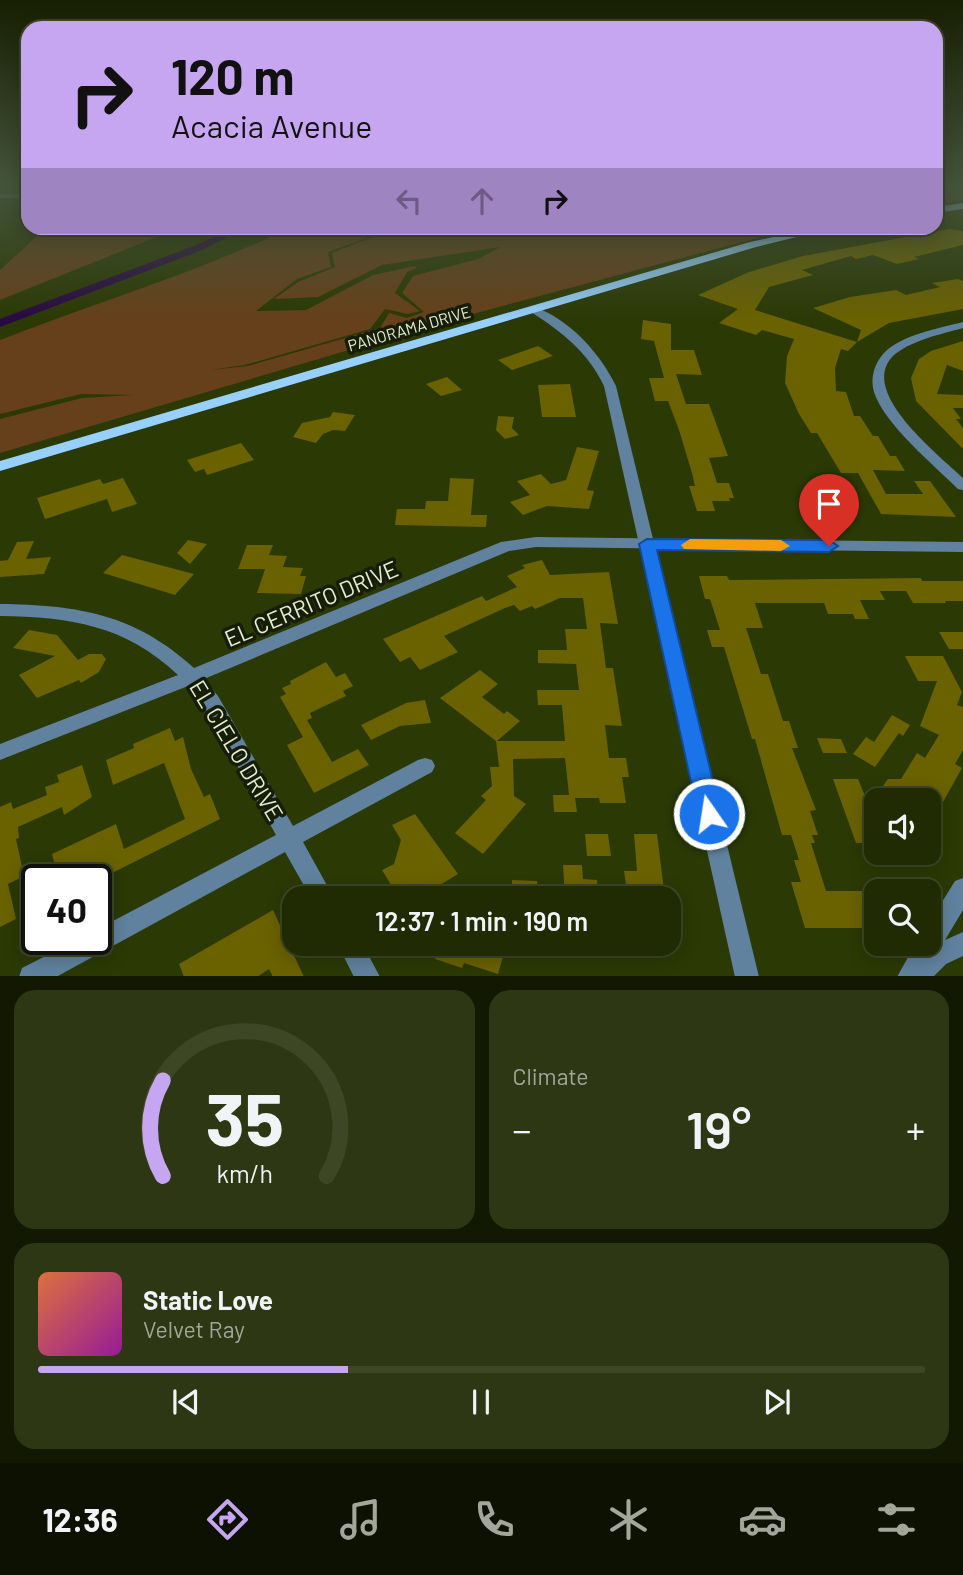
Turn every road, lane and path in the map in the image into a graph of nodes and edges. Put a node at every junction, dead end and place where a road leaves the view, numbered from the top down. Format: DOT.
graph roads {
  1 [pos="796,235"];
  2 [pos="535,310"];
  3 [pos="963,325"];
  4 [pos="0,466"];
  5 [pos="963,486"];
  6 [pos="647,544"];
  7 [pos="963,547"];
  8 [pos="0,610"];
  9 [pos="194,676"];
  10 [pos="0,752"];
  11 [pos="425,766"];
  12 [pos="289,838"];
  13 [pos="316,886"];
  14 [pos="963,890"];
  15 [pos="963,944"];
  16 [pos="356,956"];
  17 [pos="31,976"];
  18 [pos="368,976"];
  19 [pos="747,976"];
  20 [pos="909,976"];
  21 [pos="916,976"];
  1 -- 2 [label="main road, PANORAMA DRIVE"];
  2 -- 4 [label="main road, PANORAMA DRIVE"];
  2 -- 6 [label="street"];
  3 -- 5 [label="street"];
  6 -- 7 [label="street, EL CERRITO DRIVE"];
  6 -- 9 [label="street, EL CERRITO DRIVE"];
  6 -- 19 [label="street"];
  8 -- 9 [label="street, EL CIELO DRIVE"];
  9 -- 10 [label="street, EL CERRITO DRIVE"];
  9 -- 12 [label="street, EL CIELO DRIVE"];
  11 -- 12 [label="street"];
  12 -- 13 [label="street, EL CIELO DRIVE"];
  12 -- 17 [label="street"];
  14 -- 20 [label="street"];
  15 -- 21 [label="street"];
  16 -- 18 [label="street"];
}
